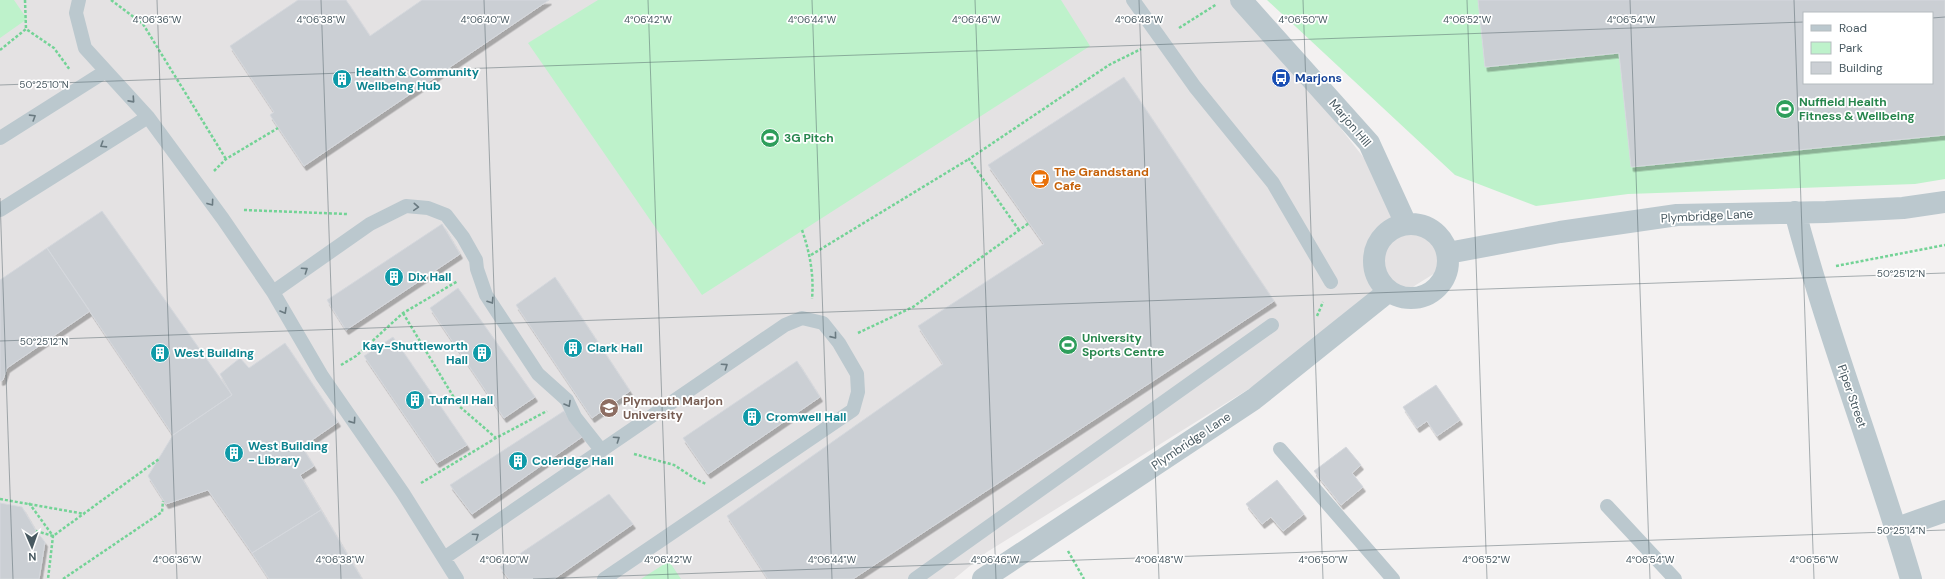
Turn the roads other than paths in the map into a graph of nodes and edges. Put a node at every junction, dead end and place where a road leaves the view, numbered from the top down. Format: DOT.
graph roads {
  1 [pos="79,0"];
  2 [pos="1133,0"];
  3 [pos="1241,0"];
  4 [pos="106,71"];
  5 [pos="148,117"];
  6 [pos="0,138"];
  7 [pos="1945,202"];
  8 [pos="0,210"];
  9 [pos="1795,212"];
  10 [pos="1406,224"];
  11 [pos="1448,253"];
  12 [pos="1331,282"];
  13 [pos="1389,291"];
  14 [pos="273,292"];
  15 [pos="1272,325"];
  16 [pos="604,448"];
  17 [pos="1280,449"];
  18 [pos="1607,506"];
  19 [pos="1945,511"];
  20 [pos="1897,528"];
  21 [pos="444,558"];
  22 [pos="457,579"];
  23 [pos="604,579"];
  24 [pos="915,579"];
  25 [pos="983,579"];
  26 [pos="1393,579"];
  27 [pos="1675,579"];
  28 [pos="1911,579"];
  1 -- 4 [label="lane"];
  2 -- 12 [label="lane"];
  3 -- 10 [label="street, Marjon Hill"];
  4 -- 5 [label="lane, one-way"];
  6 -- 4 [label="lane, one-way"];
  5 -- 8 [label="lane, one-way"];
  5 -- 14 [label="lane, one-way"];
  7 -- 9 [label="street, Plymbridge Lane"];
  9 -- 11 [label="street, Plymbridge Lane"];
  9 -- 20 [label="street, Piper Street"];
  10 -- 11 [label="street"];
  10 -- 13 [label="street"];
  11 -- 13 [label="street"];
  13 -- 25 [label="street, Plymbridge Lane"];
  14 -- 16 [label="lane, one-way"];
  14 -- 21 [label="lane, one-way"];
  15 -- 24 [label="lane"];
  21 -- 16 [label="lane, one-way"];
  16 -- 23 [label="lane, one-way"];
  17 -- 26 [label="lane"];
  18 -- 27 [label="lane"];
  19 -- 20 [label="street"];
  20 -- 28 [label="street, Piper Street"];
  21 -- 22 [label="lane"];
}
